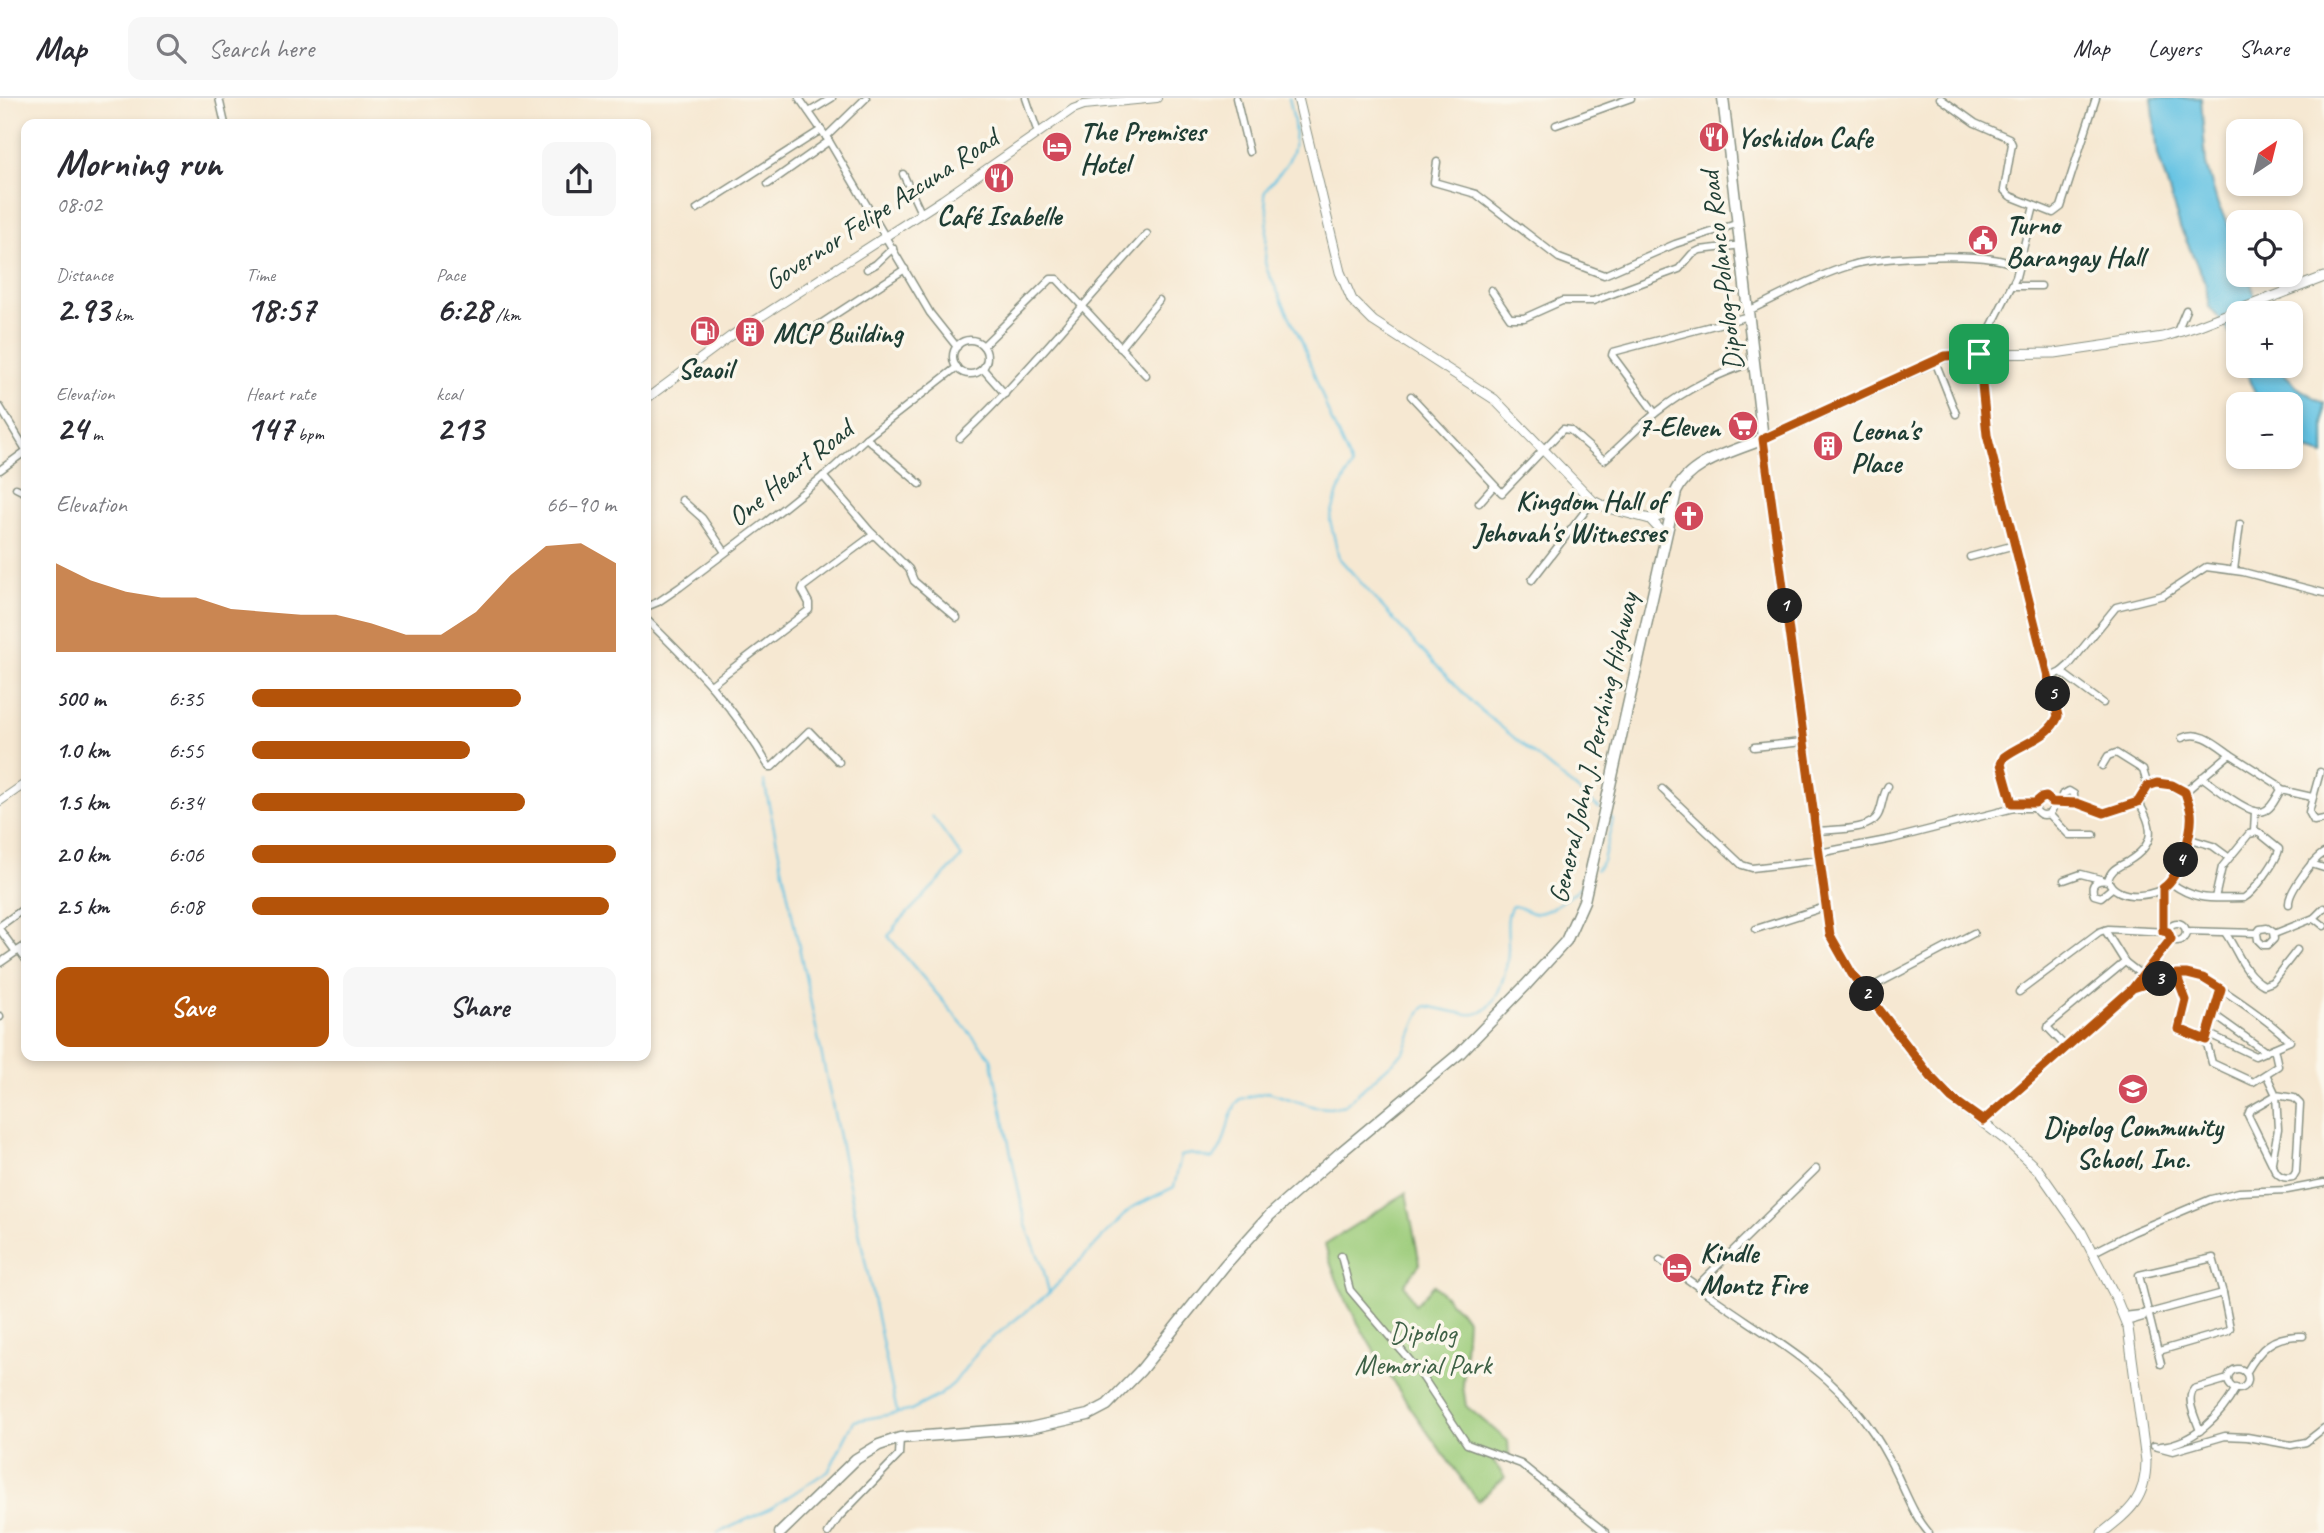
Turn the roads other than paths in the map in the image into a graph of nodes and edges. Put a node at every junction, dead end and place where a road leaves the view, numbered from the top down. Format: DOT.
graph roads {
  1 [pos="219,98"];
  2 [pos="799,98"];
  3 [pos="832,98"];
  4 [pos="866,98"];
  5 [pos="1026,98"];
  6 [pos="1157,98"];
  7 [pos="1236,98"];
  8 [pos="1298,98"];
  9 [pos="1631,98"];
  10 [pos="1723,98"];
  11 [pos="1940,98"];
  12 [pos="2096,98"];
  13 [pos="809,112"];
  14 [pos="224,119"];
  15 [pos="1556,125"];
  16 [pos="821,130"];
  17 [pos="1038,132"];
  18 [pos="827,139"];
  19 [pos="1249,152"];
  20 [pos="1437,162"];
  21 [pos="903,174"];
  22 [pos="768,184"];
  23 [pos="2034,206"];
  24 [pos="697,209"];
  25 [pos="921,213"];
  26 [pos="1739,223"];
  27 [pos="1146,234"];
  28 [pos="886,235"];
  29 [pos="1742,245"];
  30 [pos="894,248"];
  31 [pos="2018,266"];
  32 [pos="867,269"];
  33 [pos="905,269"];
  34 [pos="2324,277"];
  35 [pos="2012,286"];
  36 [pos="2041,286"];
  37 [pos="1491,290"];
  38 [pos="1159,300"];
  39 [pos="1081,305"];
  40 [pos="2186,310"];
  41 [pos="1748,314"];
  42 [pos="805,334"];
  43 [pos="2176,334"];
  44 [pos="983,346"];
  45 [pos="957,347"];
  46 [pos="1120,348"];
  47 [pos="1979,354"];
  48 [pos="1935,361"];
  49 [pos="1754,362"];
  50 [pos="957,368"];
  51 [pos="983,369"];
  52 [pos="1146,375"];
  53 [pos="1005,394"];
  54 [pos="651,395"];
  55 [pos="1411,396"];
  56 [pos="0,407"];
  57 [pos="1655,413"];
  58 [pos="1956,414"];
  59 [pos="866,438"];
  60 [pos="960,438"];
  61 [pos="1763,439"];
  62 [pos="21,442"];
  63 [pos="1543,450"];
  64 [pos="21,454"];
  65 [pos="0,470"];
  66 [pos="823,476"];
  67 [pos="920,484"];
  68 [pos="1494,486"];
  69 [pos="16,488"];
  70 [pos="21,490"];
  71 [pos="682,500"];
  72 [pos="1593,501"];
  73 [pos="1479,503"];
  74 [pos="1669,513"];
  75 [pos="1650,519"];
  76 [pos="2240,524"];
  77 [pos="873,535"];
  78 [pos="1665,535"];
  79 [pos="2015,545"];
  80 [pos="725,552"];
  81 [pos="1970,557"];
  82 [pos="2234,570"];
  83 [pos="1532,580"];
  84 [pos="2324,593"];
  85 [pos="651,605"];
  86 [pos="957,618"];
  87 [pos="651,624"];
  88 [pos="2061,672"];
  89 [pos="2048,678"];
  90 [pos="712,684"];
  91 [pos="2103,703"];
  92 [pos="2182,738"];
  93 [pos="1803,742"];
  94 [pos="1754,747"];
  95 [pos="2231,754"];
  96 [pos="839,762"];
  97 [pos="2102,766"];
  98 [pos="2202,777"];
  99 [pos="2324,781"];
  100 [pos="21,786"];
  101 [pos="1888,786"];
  102 [pos="2148,786"];
  103 [pos="1662,789"];
  104 [pos="2281,790"];
  105 [pos="2185,792"];
  106 [pos="2312,797"];
  107 [pos="0,801"];
  108 [pos="2052,802"];
  109 [pos="2060,802"];
  110 [pos="2138,802"];
  111 [pos="2076,803"];
  112 [pos="2035,805"];
  113 [pos="2013,806"];
  114 [pos="2255,811"];
  115 [pos="2049,814"];
  116 [pos="2324,819"];
  117 [pos="1816,831"];
  118 [pos="2254,832"];
  119 [pos="2094,835"];
  120 [pos="2187,838"];
  121 [pos="2324,853"];
  122 [pos="1819,856"];
  123 [pos="2228,858"];
  124 [pos="2311,864"];
  125 [pos="2324,869"];
  126 [pos="2101,879"];
  127 [pos="2064,880"];
  128 [pos="2171,883"];
  129 [pos="2110,884"];
  130 [pos="2163,888"];
  131 [pos="2215,898"];
  132 [pos="2289,904"];
  133 [pos="1825,907"];
  134 [pos="2324,908"];
  135 [pos="21,911"];
  136 [pos="2314,918"];
  137 [pos="2324,926"];
  138 [pos="0,928"];
  139 [pos="1756,929"];
  140 [pos="2105,930"];
  141 [pos="2186,931"];
  142 [pos="1974,933"];
  143 [pos="2257,933"];
  144 [pos="2168,934"];
  145 [pos="2226,934"];
  146 [pos="2274,934"];
  147 [pos="21,949"];
  148 [pos="2297,950"];
  149 [pos="18,951"];
  150 [pos="21,954"];
  151 [pos="2124,962"];
  152 [pos="0,963"];
  153 [pos="2176,974"];
  154 [pos="2143,976"];
  155 [pos="2133,988"];
  156 [pos="2221,989"];
  157 [pos="1864,990"];
  158 [pos="2019,992"];
  159 [pos="2213,1014"];
  160 [pos="2206,1036"];
  161 [pos="2066,1047"];
  162 [pos="2274,1048"];
  163 [pos="2266,1052"];
  164 [pos="2266,1074"];
  165 [pos="2276,1095"];
  166 [pos="1983,1121"];
  167 [pos="2272,1162"];
  168 [pos="1816,1168"];
  169 [pos="2324,1183"];
  170 [pos="2092,1253"];
  171 [pos="1341,1256"];
  172 [pos="1660,1261"];
  173 [pos="1697,1286"];
  174 [pos="2223,1293"];
  175 [pos="2147,1313"];
  176 [pos="2125,1319"];
  177 [pos="2303,1336"];
  178 [pos="2159,1351"];
  179 [pos="2161,1364"];
  180 [pos="2246,1373"];
  181 [pos="2228,1379"];
  182 [pos="2236,1388"];
  183 [pos="2324,1427"];
  184 [pos="2200,1431"];
  185 [pos="900,1438"];
  186 [pos="2150,1446"];
  187 [pos="780,1533"];
  188 [pos="828,1533"];
  189 [pos="1606,1533"];
  190 [pos="1929,1533"];
  191 [pos="2102,1533"];
  1 -- 14 [label="street"];
  2 -- 13 [label="street"];
  3 -- 13 [label="street"];
  4 -- 18 [label="street"];
  5 -- 17 [label="street"];
  6 -- 17 [label="street, Governor Felipe Azcuna Road"];
  7 -- 19 [label="street"];
  8 -- 63 [label="main road"];
  9 -- 15 [label="street"];
  10 -- 26 [label="highway, Dipolog-Polanco Road"];
  11 -- 23 [label="street"];
  12 -- 23 [label="street"];
  13 -- 16 [label="street"];
  16 -- 18 [label="street"];
  16 -- 24 [label="street"];
  17 -- 25 [label="street, Governor Felipe Azcuna Road"];
  18 -- 22 [label="street"];
  18 -- 28 [label="street"];
  20 -- 26 [label="street"];
  21 -- 25 [label="street"];
  23 -- 31 [label="street"];
  25 -- 28 [label="street, Governor Felipe Azcuna Road"];
  26 -- 29 [label="highway, Dipolog-Polanco Road"];
  27 -- 39 [label="street"];
  28 -- 30 [label="street"];
  28 -- 54 [label="street, Governor Felipe Azcuna Road"];
  29 -- 37 [label="street"];
  29 -- 41 [label="highway, Dipolog-Polanco Road"];
  30 -- 32 [label="street"];
  30 -- 33 [label="street"];
  31 -- 35 [label="street"];
  31 -- 41 [label="street"];
  33 -- 42 [label="street"];
  33 -- 45 [label="street"];
  34 -- 43 [label="main road, General John J. Pershing Highway"];
  35 -- 36 [label="street"];
  35 -- 47 [label="street"];
  38 -- 46 [label="street"];
  39 -- 44 [label="street"];
  39 -- 46 [label="street"];
  39 -- 53 [label="street"];
  40 -- 43 [label="street"];
  41 -- 49 [label="highway, Dipolog-Polanco Road"];
  41 -- 57 [label="street"];
  43 -- 47 [label="main road, General John J. Pershing Highway"];
  44 -- 45 [label="street"];
  44 -- 51 [label="street"];
  45 -- 50 [label="street"];
  46 -- 52 [label="street"];
  47 -- 48 [label="main road, General John J. Pershing Highway"];
  47 -- 79 [label="street"];
  48 -- 58 [label="street"];
  48 -- 61 [label="main road, General John J. Pershing Highway"];
  49 -- 57 [label="street"];
  49 -- 61 [label="highway, Dipolog-Polanco Road"];
  50 -- 51 [label="street"];
  50 -- 59 [label="street, One Heart Road"];
  51 -- 53 [label="street"];
  53 -- 60 [label="street"];
  55 -- 68 [label="street"];
  56 -- 62 [label="street"];
  57 -- 63 [label="street"];
  59 -- 66 [label="street, One Heart Road"];
  59 -- 67 [label="street"];
  61 -- 74 [label="highway, General John J. Pershing Highway"];
  61 -- 93 [label="main road"];
  63 -- 68 [label="street"];
  63 -- 72 [label="main road"];
  64 -- 65 [label="street"];
  66 -- 77 [label="street"];
  66 -- 80 [label="street, One Heart Road"];
  68 -- 73 [label="street"];
  69 -- 70 [label="street"];
  71 -- 80 [label="street"];
  72 -- 75 [label="main road"];
  72 -- 83 [label="street"];
  74 -- 75 [label="main road"];
  74 -- 78 [label="highway, General John J. Pershing Highway"];
  75 -- 78 [label="main road"];
  76 -- 82 [label="street"];
  77 -- 86 [label="street"];
  77 -- 90 [label="street"];
  78 -- 185 [label="highway, General John J. Pershing Highway"];
  79 -- 81 [label="street"];
  79 -- 89 [label="street"];
  80 -- 85 [label="street, One Heart Road"];
  82 -- 84 [label="street"];
  82 -- 88 [label="street"];
  87 -- 90 [label="street"];
  88 -- 89 [label="street"];
  88 -- 91 [label="street"];
  89 -- 113 [label="street"];
  90 -- 96 [label="street"];
  92 -- 95 [label="street"];
  93 -- 94 [label="street"];
  93 -- 117 [label="main road"];
  95 -- 98 [label="street"];
  95 -- 104 [label="street"];
  97 -- 102 [label="street"];
  98 -- 105 [label="street"];
  98 -- 114 [label="street"];
  99 -- 106 [label="street"];
  100 -- 107 [label="street"];
  101 -- 117 [label="street"];
  102 -- 105 [label="street"];
  102 -- 110 [label="street"];
  103 -- 122 [label="street"];
  104 -- 106 [label="street"];
  104 -- 114 [label="street"];
  105 -- 120 [label="street"];
  106 -- 116 [label="street"];
  108 -- 109 [label="street"];
  108 -- 112 [label="street"];
  108 -- 115 [label="street"];
  109 -- 111 [label="street"];
  109 -- 111 [label="street"];
  110 -- 111 [label="street"];
  110 -- 129 [label="street"];
  112 -- 113 [label="street"];
  112 -- 115 [label="street"];
  113 -- 122 [label="street"];
  114 -- 118 [label="street"];
  115 -- 119 [label="street"];
  117 -- 122 [label="main road"];
  118 -- 123 [label="street"];
  118 -- 131 [label="street"];
  120 -- 123 [label="street"];
  120 -- 128 [label="street"];
  121 -- 124 [label="street"];
  122 -- 133 [label="main road"];
  123 -- 131 [label="street"];
  124 -- 125 [label="street"];
  124 -- 132 [label="street"];
  126 -- 127 [label="street"];
  126 -- 129 [label="street"];
  126 -- 129 [label="street"];
  128 -- 130 [label="street"];
  128 -- 131 [label="street"];
  129 -- 130 [label="street"];
  130 -- 144 [label="street"];
  133 -- 139 [label="street"];
  133 -- 157 [label="main road"];
  134 -- 136 [label="street"];
  135 -- 138 [label="street"];
  136 -- 137 [label="street"];
  136 -- 146 [label="street"];
  138 -- 149 [label="street"];
  140 -- 144 [label="street"];
  140 -- 151 [label="street"];
  140 -- 158 [label="street"];
  141 -- 144 [label="street"];
  141 -- 144 [label="street"];
  141 -- 145 [label="street"];
  142 -- 157 [label="street"];
  143 -- 145 [label="street"];
  143 -- 146 [label="street"];
  143 -- 146 [label="street"];
  144 -- 154 [label="street"];
  145 -- 148 [label="street"];
  147 -- 149 [label="street"];
  149 -- 150 [label="street"];
  149 -- 152 [label="street"];
  151 -- 154 [label="street"];
  151 -- 161 [label="street"];
  153 -- 155 [label="street"];
  153 -- 156 [label="street"];
  153 -- 160 [label="street"];
  154 -- 155 [label="street"];
  155 -- 161 [label="street"];
  156 -- 159 [label="street"];
  156 -- 162 [label="street"];
  157 -- 166 [label="main road"];
  159 -- 160 [label="street"];
  159 -- 163 [label="street"];
  160 -- 163 [label="street"];
  160 -- 164 [label="street"];
  161 -- 166 [label="street"];
  162 -- 163 [label="street"];
  162 -- 164 [label="street"];
  164 -- 165 [label="street"];
  165 -- 167 [label="street"];
  165 -- 167 [label="street"];
  165 -- 167 [label="street"];
  166 -- 170 [label="main road"];
  168 -- 173 [label="street"];
  169 -- 170 [label="street"];
  170 -- 176 [label="main road"];
  171 -- 189 [label="street"];
  172 -- 173 [label="street"];
  173 -- 190 [label="street"];
  174 -- 175 [label="street"];
  174 -- 175 [label="street"];
  174 -- 178 [label="street"];
  175 -- 176 [label="street"];
  175 -- 178 [label="street"];
  176 -- 186 [label="main road"];
  177 -- 180 [label="street"];
  178 -- 179 [label="street"];
  180 -- 181 [label="street"];
  180 -- 182 [label="street"];
  181 -- 182 [label="street"];
  181 -- 184 [label="street"];
  182 -- 184 [label="street"];
  183 -- 186 [label="street"];
  184 -- 186 [label="street"];
  185 -- 187 [label="highway, General John J. Pershing Highway"];
  185 -- 188 [label="street"];
  186 -- 191 [label="main road"];
}
